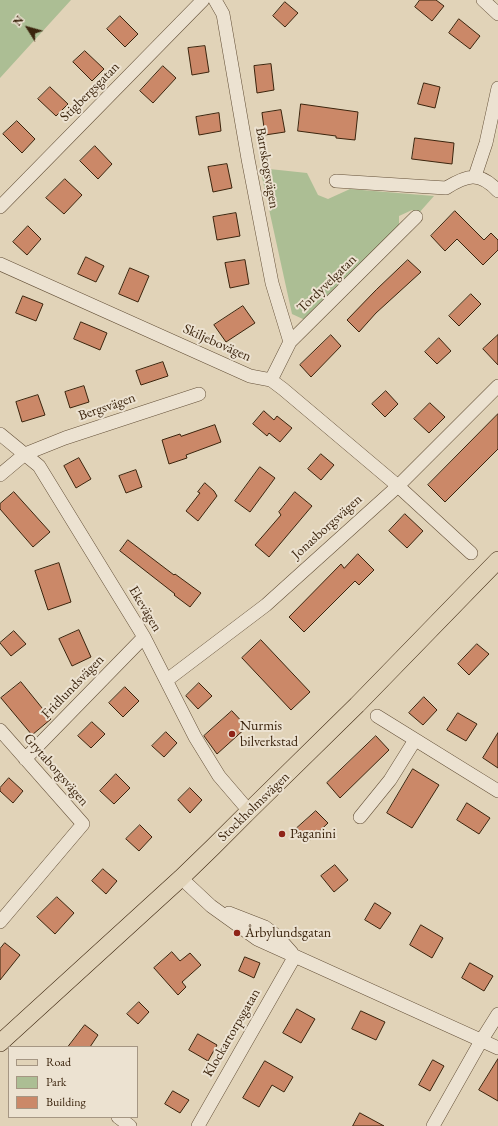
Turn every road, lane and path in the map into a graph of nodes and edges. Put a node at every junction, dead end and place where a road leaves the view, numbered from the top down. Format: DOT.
graph roads {
  1 [pos="204,0"];
  2 [pos="215,0"];
  3 [pos="483,0"];
  4 [pos="498,14"];
  5 [pos="498,88"];
  6 [pos="475,176"];
  7 [pos="336,180"];
  8 [pos="498,191"];
  9 [pos="0,207"];
  10 [pos="416,217"];
  11 [pos="0,264"];
  12 [pos="290,342"];
  13 [pos="270,380"];
  14 [pos="498,386"];
  15 [pos="199,394"];
  16 [pos="0,434"];
  17 [pos="25,454"];
  18 [pos="0,475"];
  19 [pos="398,486"];
  20 [pos="471,553"];
  21 [pos="498,560"];
  22 [pos="144,637"];
  23 [pos="167,680"];
  24 [pos="377,716"];
  25 [pos="0,730"];
  26 [pos="415,740"];
  27 [pos="25,759"];
  28 [pos="498,791"];
  29 [pos="249,811"];
  30 [pos="360,817"];
  31 [pos="181,878"];
  32 [pos="0,922"];
  33 [pos="295,956"];
  34 [pos="498,1014"];
  35 [pos="2,1037"];
  36 [pos="481,1041"];
  37 [pos="498,1048"];
  38 [pos="119,1118"];
  39 [pos="130,1126"];
  40 [pos="198,1126"];
  41 [pos="433,1126"];
  1 -- 9 [label="street, Stigbergsgatan"];
  2 -- 12 [label="street, Barrskogsvägen"];
  3 -- 4 [label="street"];
  5 -- 6 [label="street"];
  6 -- 7 [label="street"];
  6 -- 8 [label="street"];
  10 -- 12 [label="street, Tordyvelgatan"];
  11 -- 13 [label="street, Skiljebovägen"];
  12 -- 13 [label="street, Tordyvelgatan"];
  13 -- 19 [label="street, Skiljebovägen"];
  14 -- 19 [label="street, Jonasborgsvägen"];
  15 -- 17 [label="street, Bergsvägen"];
  16 -- 17 [label="street, Ekevägen"];
  17 -- 18 [label="street, Bergsvägen"];
  17 -- 22 [label="street, Ekevägen"];
  19 -- 20 [label="street, Skiljebovägen"];
  19 -- 23 [label="street, Jonasborgsvägen"];
  21 -- 29 [label="main road, Stockholmsvägen"];
  22 -- 23 [label="street, Ekevägen"];
  22 -- 27 [label="street, Fridlundsvägen"];
  23 -- 29 [label="street, Ekevägen"];
  24 -- 26 [label="street"];
  25 -- 27 [label="street, Grytaborgsvägen"];
  26 -- 28 [label="street"];
  26 -- 30 [label="street"];
  27 -- 32 [label="street, Grytaborgsvägen"];
  29 -- 31 [label="main road, Stockholmsvägen"];
  31 -- 33 [label="street"];
  31 -- 35 [label="main road, Stockholmsvägen"];
  33 -- 36 [label="street"];
  33 -- 40 [label="street, Klockartorpsgatan"];
  34 -- 36 [label="street"];
  36 -- 37 [label="street"];
  36 -- 41 [label="street"];
  38 -- 39 [label="street"];
}
